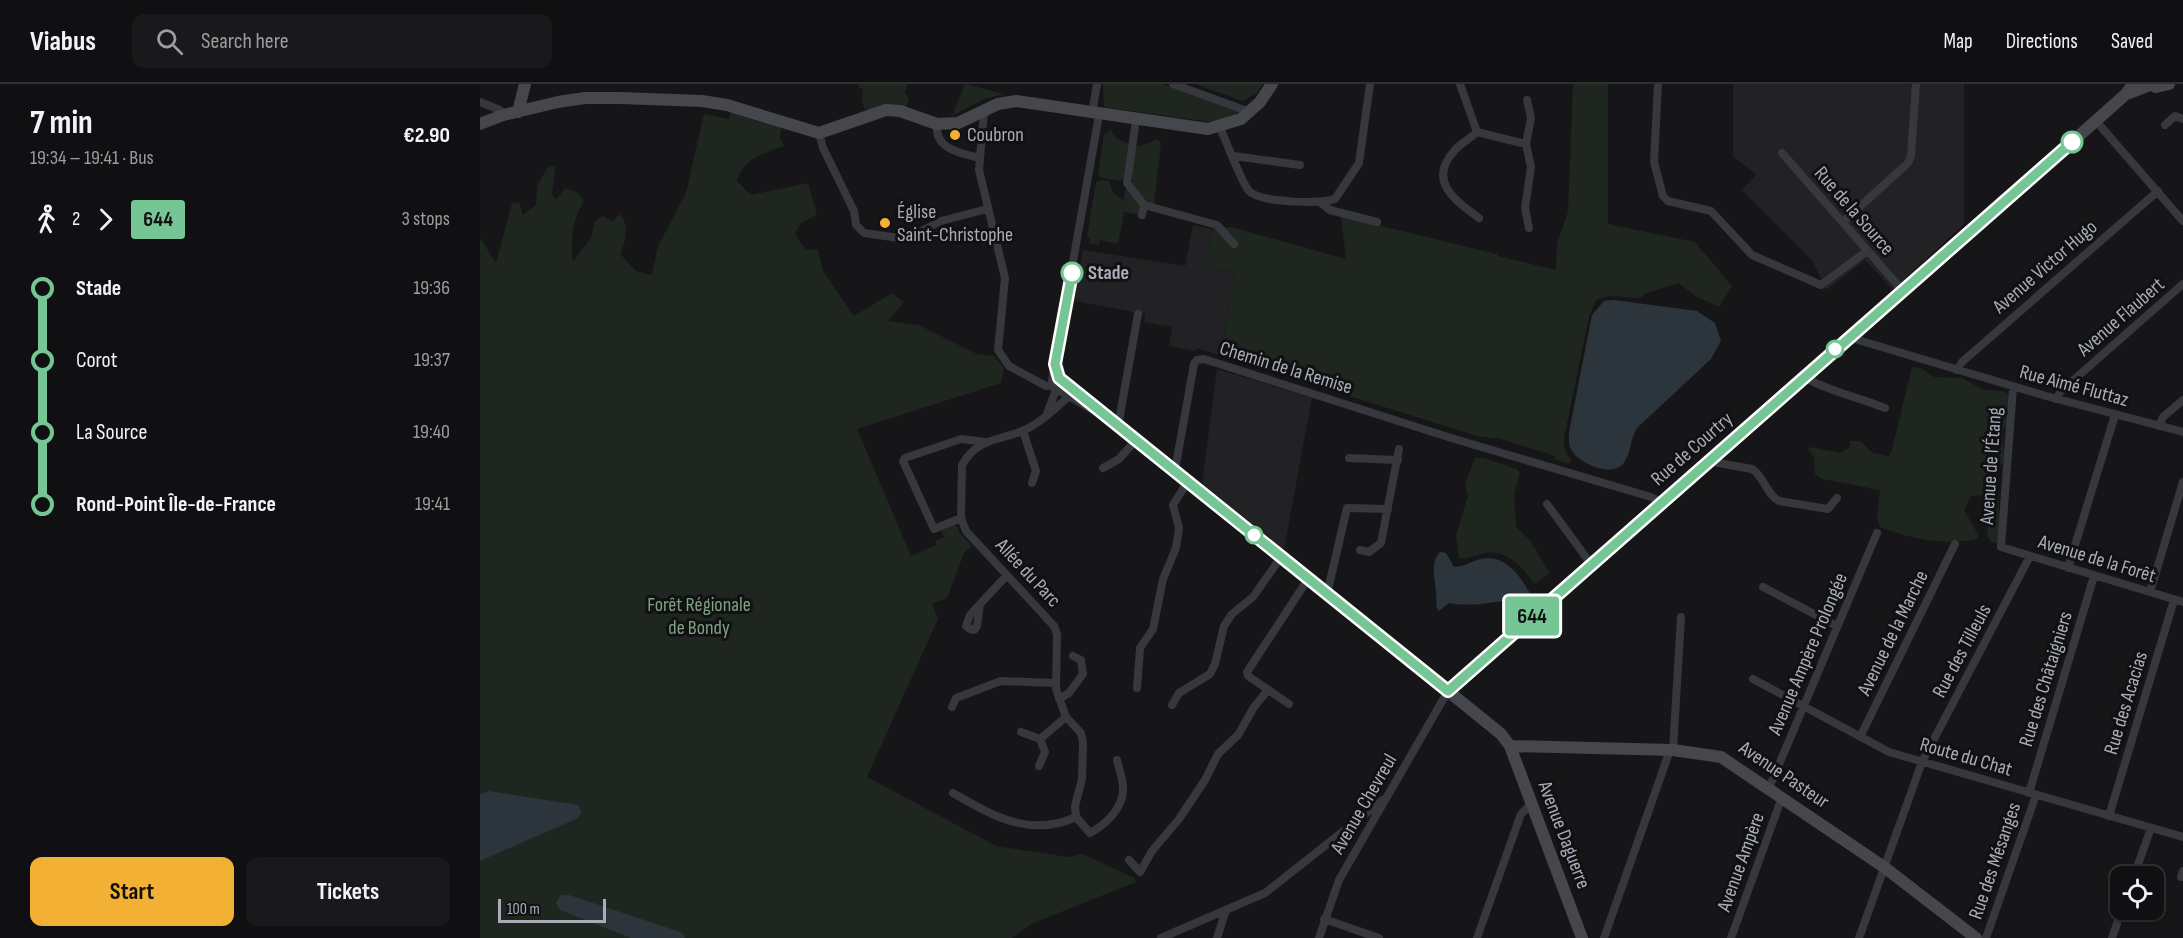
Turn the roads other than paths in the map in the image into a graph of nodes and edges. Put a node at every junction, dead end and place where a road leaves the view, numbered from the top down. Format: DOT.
graph roads {
  1 [pos="525,84"];
  2 [pos="1097,84"];
  3 [pos="1173,84"];
  4 [pos="1272,84"];
  5 [pos="1370,84"];
  6 [pos="1460,84"];
  7 [pos="1658,84"];
  8 [pos="1916,84"];
  9 [pos="2169,84"];
  10 [pos="2149,85"];
  11 [pos="2129,89"];
  12 [pos="1527,100"];
  13 [pos="480,102"];
  14 [pos="518,112"];
  15 [pos="984,112"];
  16 [pos="1250,112"];
  17 [pos="1096,114"];
  18 [pos="504,117"];
  19 [pos="2183,119"];
  20 [pos="1136,120"];
  21 [pos="2096,121"];
  22 [pos="937,124"];
  23 [pos="480,125"];
  24 [pos="2165,125"];
  25 [pos="1220,128"];
  26 [pos="1477,132"];
  27 [pos="819,133"];
  28 [pos="1526,144"];
  29 [pos="1782,153"];
  30 [pos="1234,156"];
  31 [pos="980,158"];
  32 [pos="1300,165"];
  33 [pos="2158,191"];
  34 [pos="1322,203"];
  35 [pos="1144,205"];
  36 [pos="987,209"];
  37 [pos="1142,215"];
  38 [pos="1479,218"];
  39 [pos="2183,221"];
  40 [pos="1377,222"];
  41 [pos="1843,222"];
  42 [pos="1529,228"];
  43 [pos="1234,243"];
  44 [pos="1867,251"];
  45 [pos="2183,284"];
  46 [pos="1902,290"];
  47 [pos="1138,314"];
  48 [pos="1848,337"];
  49 [pos="1055,364"];
  50 [pos="1957,370"];
  51 [pos="1804,377"];
  52 [pos="1059,378"];
  53 [pos="2013,387"];
  54 [pos="1053,388"];
  55 [pos="1082,396"];
  56 [pos="1068,397"];
  57 [pos="2056,399"];
  58 [pos="2183,400"];
  59 [pos="1885,408"];
  60 [pos="1047,414"];
  61 [pos="2115,415"];
  62 [pos="1118,426"];
  63 [pos="2159,426"];
  64 [pos="1023,431"];
  65 [pos="2183,432"];
  66 [pos="1136,440"];
  67 [pos="985,442"];
  68 [pos="1399,449"];
  69 [pos="1349,458"];
  70 [pos="1398,460"];
  71 [pos="1707,461"];
  72 [pos="1103,468"];
  73 [pos="1175,470"];
  74 [pos="1188,481"];
  75 [pos="2183,482"];
  76 [pos="1032,483"];
  77 [pos="1837,498"];
  78 [pos="1661,502"];
  79 [pos="1547,504"];
  80 [pos="1388,509"];
  81 [pos="961,518"];
  82 [pos="1876,533"];
  83 [pos="1955,544"];
  84 [pos="2001,548"];
  85 [pos="1360,550"];
  86 [pos="2030,556"];
  87 [pos="1281,557"];
  88 [pos="1591,564"];
  89 [pos="2068,568"];
  90 [pos="1007,575"];
  91 [pos="2094,576"];
  92 [pos="1308,579"];
  93 [pos="1763,587"];
  94 [pos="2150,592"];
  95 [pos="1327,594"];
  96 [pos="2179,601"];
  97 [pos="980,604"];
  98 [pos="1681,617"];
  99 [pos="1838,626"];
  100 [pos="1073,656"];
  101 [pos="1753,679"];
  102 [pos="1055,683"];
  103 [pos="1137,688"];
  104 [pos="1268,690"];
  105 [pos="1448,691"];
  106 [pos="1059,699"];
  107 [pos="1289,704"];
  108 [pos="1172,705"];
  109 [pos="952,707"];
  110 [pos="1804,707"];
  111 [pos="1066,717"];
  112 [pos="1021,732"];
  113 [pos="1860,737"];
  114 [pos="1040,739"];
  115 [pos="1510,746"];
  116 [pos="1672,750"];
  117 [pos="1117,760"];
  118 [pos="1922,762"];
  119 [pos="1039,766"];
  120 [pos="1769,788"];
  121 [pos="953,793"];
  122 [pos="2032,794"];
  123 [pos="1388,796"];
  124 [pos="1782,797"];
  125 [pos="1531,804"];
  126 [pos="1365,814"];
  127 [pos="2109,816"];
  128 [pos="1076,817"];
  129 [pos="1373,820"];
  130 [pos="2151,828"];
  131 [pos="2183,837"];
  132 [pos="1129,860"];
  133 [pos="2138,866"];
  134 [pos="1884,867"];
  135 [pos="1226,910"];
  136 [pos="1324,920"];
  137 [pos="2118,920"];
  138 [pos="1161,938"];
  139 [pos="1217,938"];
  140 [pos="1319,938"];
  141 [pos="1379,938"];
  142 [pos="1477,938"];
  143 [pos="1582,938"];
  144 [pos="1604,938"];
  145 [pos="1731,938"];
  146 [pos="1859,938"];
  147 [pos="1976,938"];
  148 [pos="1986,938"];
  149 [pos="2112,938"];
  1 -- 14 [label="street"];
  2 -- 17 [label="street"];
  3 -- 16 [label="street"];
  4 -- 16 [label="street"];
  5 -- 34 [label="street"];
  6 -- 26 [label="street"];
  7 -- 44 [label="street"];
  8 -- 41 [label="street"];
  9 -- 10 [label="street"];
  10 -- 11 [label="street"];
  11 -- 21 [label="street, Rue de Courtry"];
  12 -- 28 [label="street"];
  13 -- 18 [label="street"];
  14 -- 18 [label="street"];
  14 -- 27 [label="street"];
  15 -- 17 [label="street"];
  15 -- 22 [label="street"];
  15 -- 31 [label="street"];
  16 -- 25 [label="street"];
  17 -- 20 [label="street"];
  17 -- 49 [label="street"];
  18 -- 23 [label="street"];
  19 -- 24 [label="street"];
  20 -- 25 [label="street"];
  20 -- 35 [label="street"];
  21 -- 33 [label="street"];
  21 -- 46 [label="street, Rue de Courtry"];
  22 -- 27 [label="street"];
  22 -- 31 [label="street"];
  25 -- 30 [label="street"];
  26 -- 28 [label="street"];
  26 -- 38 [label="street"];
  27 -- 36 [label="street"];
  28 -- 42 [label="street"];
  29 -- 41 [label="street, Rue de la Source"];
  30 -- 32 [label="street"];
  30 -- 34 [label="street"];
  31 -- 36 [label="street"];
  33 -- 39 [label="street"];
  33 -- 50 [label="street, Avenue Victor Hugo"];
  34 -- 40 [label="street"];
  35 -- 37 [label="street"];
  35 -- 43 [label="street"];
  36 -- 54 [label="street"];
  41 -- 44 [label="street, Rue de la Source"];
  44 -- 46 [label="street, Rue de la Source"];
  45 -- 57 [label="street, Avenue Flaubert"];
  46 -- 48 [label="street, Rue de Courtry"];
  47 -- 62 [label="street"];
  48 -- 50 [label="street, Rue Aimé Fluttaz"];
  48 -- 51 [label="street, Rue de Courtry"];
  49 -- 52 [label="street"];
  49 -- 54 [label="street"];
  50 -- 53 [label="street, Rue Aimé Fluttaz"];
  51 -- 59 [label="street"];
  51 -- 71 [label="street, Rue de Courtry"];
  52 -- 54 [label="street"];
  52 -- 55 [label="street"];
  53 -- 57 [label="street, Rue Aimé Fluttaz"];
  53 -- 84 [label="street, Avenue de l’Étang"];
  54 -- 55 [label="street"];
  54 -- 56 [label="street"];
  54 -- 60 [label="street"];
  55 -- 62 [label="street"];
  56 -- 60 [label="street"];
  56 -- 62 [label="street"];
  57 -- 61 [label="street, Rue Aimé Fluttaz"];
  58 -- 63 [label="street"];
  60 -- 64 [label="street"];
  61 -- 63 [label="street, Rue Aimé Fluttaz"];
  61 -- 89 [label="street"];
  62 -- 66 [label="street"];
  63 -- 65 [label="street, Rue Aimé Fluttaz"];
  64 -- 67 [label="street"];
  64 -- 76 [label="street"];
  66 -- 72 [label="street"];
  66 -- 73 [label="street"];
  67 -- 81 [label="street"];
  67 -- 81 [label="street"];
  68 -- 70 [label="street"];
  69 -- 70 [label="street"];
  70 -- 80 [label="street"];
  71 -- 77 [label="street"];
  71 -- 78 [label="street, Rue de Courtry"];
  73 -- 74 [label="street"];
  73 -- 78 [label="street, Chemin de la Remise"];
  74 -- 87 [label="street"];
  74 -- 103 [label="street"];
  75 -- 94 [label="street"];
  78 -- 88 [label="street, Rue de Courtry"];
  79 -- 88 [label="street"];
  80 -- 85 [label="street"];
  80 -- 95 [label="street"];
  81 -- 90 [label="street, Allée du Parc"];
  82 -- 99 [label="street, Avenue Ampère Prolongée"];
  83 -- 113 [label="street, Avenue de la Marche"];
  84 -- 86 [label="street, Avenue de la Forêt"];
  86 -- 89 [label="street, Avenue de la Forêt"];
  86 -- 118 [label="street, Rue des Tilleuls"];
  87 -- 92 [label="street"];
  87 -- 108 [label="street"];
  88 -- 105 [label="street, Rue de Courtry"];
  89 -- 91 [label="street, Avenue de la Forêt"];
  90 -- 97 [label="street"];
  90 -- 102 [label="street, Allée du Parc"];
  91 -- 94 [label="street, Avenue de la Forêt"];
  91 -- 122 [label="street, Rue des Châtaigniers"];
  92 -- 95 [label="street"];
  92 -- 104 [label="street"];
  93 -- 99 [label="street"];
  94 -- 96 [label="street, Avenue de la Forêt"];
  95 -- 105 [label="street"];
  96 -- 127 [label="street, Rue des Acacias"];
  98 -- 116 [label="street"];
  99 -- 110 [label="street, Avenue Ampère Prolongée"];
  100 -- 106 [label="street"];
  101 -- 110 [label="street, Route du Chat"];
  102 -- 106 [label="street, Allée du Parc"];
  102 -- 109 [label="street"];
  104 -- 107 [label="street"];
  104 -- 132 [label="street"];
  105 -- 115 [label="street"];
  105 -- 123 [label="street, Avenue Chevreul"];
  106 -- 111 [label="street, Allée du Parc"];
  110 -- 113 [label="street, Route du Chat"];
  110 -- 120 [label="street, Avenue Ampère Prolongée"];
  111 -- 114 [label="street"];
  111 -- 128 [label="street, Allée du Parc"];
  112 -- 114 [label="street"];
  113 -- 118 [label="street, Route du Chat"];
  114 -- 119 [label="street"];
  115 -- 116 [label="street, Avenue Pasteur"];
  115 -- 125 [label="street, Avenue Daguerre"];
  116 -- 120 [label="street, Avenue Pasteur"];
  116 -- 144 [label="street"];
  117 -- 128 [label="street"];
  118 -- 122 [label="street, Route du Chat"];
  118 -- 134 [label="street, Rue des Tilleuls"];
  120 -- 124 [label="street, Avenue Pasteur"];
  121 -- 128 [label="street"];
  122 -- 127 [label="street, Route du Chat"];
  122 -- 148 [label="street, Rue des Mésanges"];
  123 -- 126 [label="street"];
  123 -- 129 [label="street, Avenue Chevreul"];
  124 -- 134 [label="street, Avenue Pasteur"];
  124 -- 145 [label="street, Avenue Ampère"];
  125 -- 142 [label="street"];
  125 -- 143 [label="street, Avenue Daguerre"];
  126 -- 129 [label="street"];
  126 -- 135 [label="street"];
  127 -- 130 [label="street, Route du Chat"];
  129 -- 136 [label="street, Avenue Chevreul"];
  130 -- 131 [label="street, Route du Chat"];
  130 -- 133 [label="street"];
  134 -- 146 [label="street, Rue des Tilleuls"];
  134 -- 147 [label="street, Avenue Pasteur"];
  135 -- 138 [label="street"];
  135 -- 139 [label="street"];
  136 -- 140 [label="street, Avenue Chevreul"];
  136 -- 141 [label="street"];
  137 -- 149 [label="street"];
}
